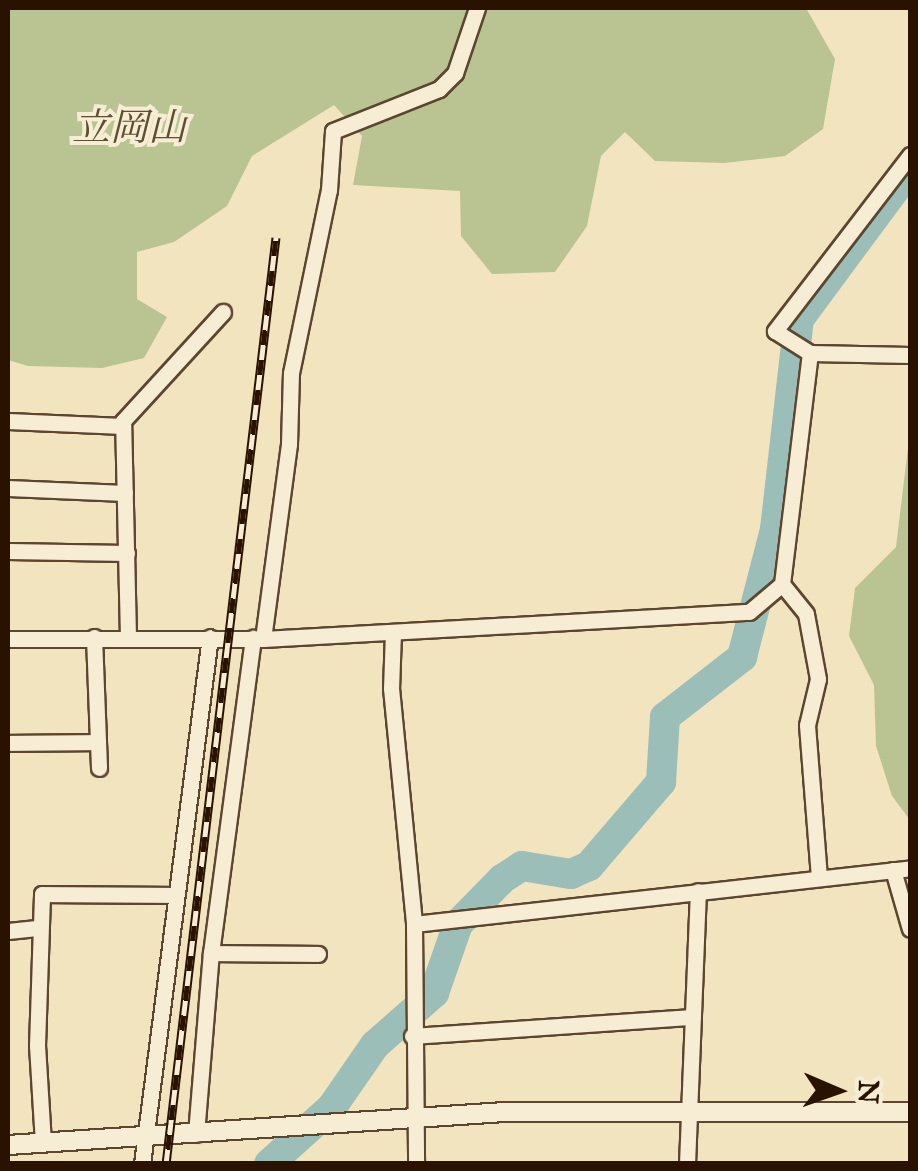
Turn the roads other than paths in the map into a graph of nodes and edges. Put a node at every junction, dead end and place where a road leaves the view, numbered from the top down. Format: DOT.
graph roads {
  1 [pos="477,8"];
  2 [pos="910,155"];
  3 [pos="223,312"];
  4 [pos="810,353"];
  5 [pos="910,356"];
  6 [pos="8,420"];
  7 [pos="123,426"];
  8 [pos="8,488"];
  9 [pos="125,493"];
  10 [pos="40,532"];
  11 [pos="8,551"];
  12 [pos="39,551"];
  13 [pos="126,553"];
  14 [pos="782,584"];
  15 [pos="393,632"];
  16 [pos="94,637"];
  17 [pos="128,637"];
  18 [pos="210,637"];
  19 [pos="258,638"];
  20 [pos="8,639"];
  21 [pos="98,742"];
  22 [pos="8,743"];
  23 [pos="99,768"];
  24 [pos="910,868"];
  25 [pos="893,870"];
  26 [pos="819,878"];
  27 [pos="698,891"];
  28 [pos="176,895"];
  29 [pos="414,924"];
  30 [pos="37,928"];
  31 [pos="910,929"];
  32 [pos="8,931"];
  33 [pos="211,953"];
  34 [pos="318,954"];
  35 [pos="692,1018"];
  36 [pos="412,1036"];
  37 [pos="689,1112"];
  38 [pos="910,1112"];
  39 [pos="413,1116"];
  40 [pos="196,1134"];
  41 [pos="145,1136"];
  42 [pos="44,1144"];
  43 [pos="8,1146"];
  44 [pos="142,1164"];
  45 [pos="416,1164"];
  46 [pos="687,1164"];
  1 -- 19 [label="street"];
  2 -- 4 [label="street"];
  3 -- 7 [label="street"];
  4 -- 5 [label="street"];
  4 -- 14 [label="street"];
  6 -- 7 [label="street"];
  7 -- 9 [label="street"];
  8 -- 9 [label="street"];
  9 -- 13 [label="street"];
  10 -- 12 [label="street"];
  11 -- 12 [label="street"];
  12 -- 13 [label="street"];
  13 -- 17 [label="street"];
  14 -- 15 [label="street"];
  14 -- 26 [label="street"];
  15 -- 19 [label="street"];
  15 -- 29 [label="street"];
  16 -- 17 [label="street"];
  16 -- 20 [label="street"];
  16 -- 21 [label="street"];
  17 -- 18 [label="street"];
  18 -- 19 [label="street"];
  18 -- 28 [label="street"];
  19 -- 33 [label="street"];
  21 -- 22 [label="street"];
  21 -- 23 [label="street"];
  24 -- 25 [label="street"];
  25 -- 26 [label="street"];
  25 -- 31 [label="street"];
  26 -- 27 [label="street"];
  27 -- 29 [label="street"];
  27 -- 35 [label="street"];
  28 -- 30 [label="street"];
  28 -- 41 [label="street"];
  29 -- 36 [label="street"];
  30 -- 32 [label="street"];
  30 -- 42 [label="street"];
  33 -- 34 [label="street"];
  33 -- 40 [label="street"];
  35 -- 36 [label="street"];
  35 -- 37 [label="street"];
  36 -- 39 [label="street"];
  37 -- 38 [label="street"];
  37 -- 39 [label="street"];
  37 -- 46 [label="street"];
  39 -- 40 [label="street"];
  39 -- 45 [label="street"];
  40 -- 41 [label="street"];
  41 -- 42 [label="street"];
  41 -- 44 [label="street"];
  42 -- 43 [label="street"];
}
